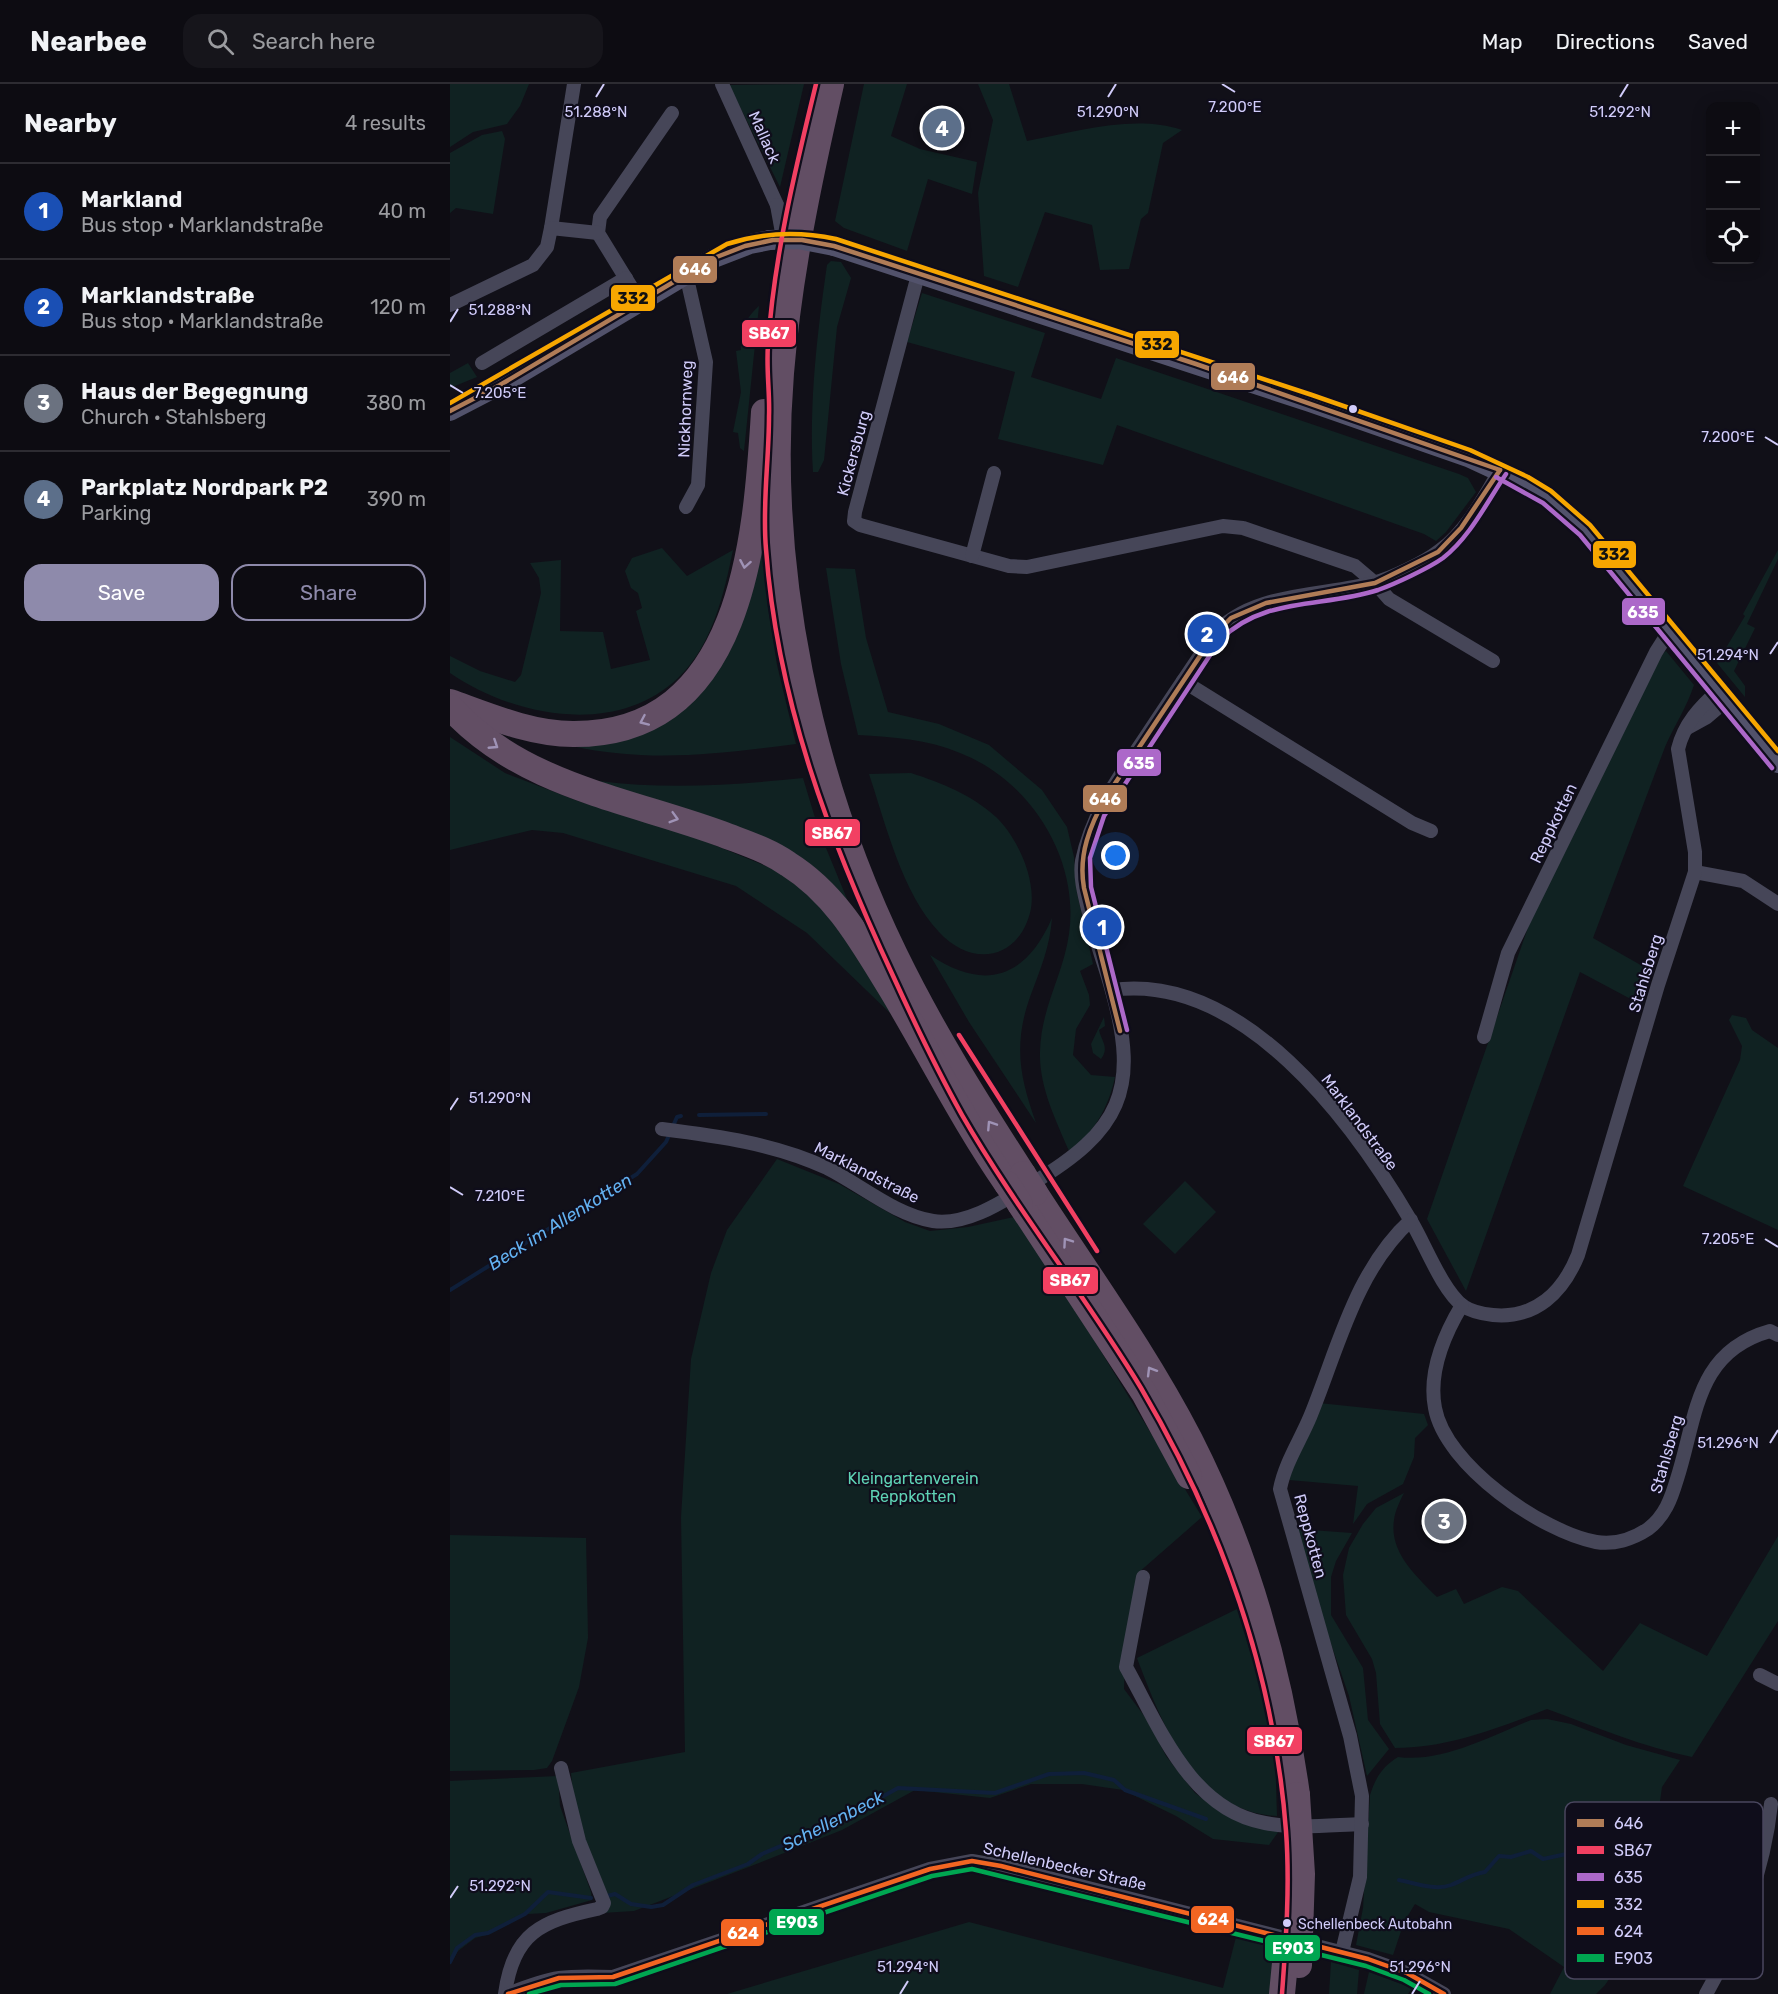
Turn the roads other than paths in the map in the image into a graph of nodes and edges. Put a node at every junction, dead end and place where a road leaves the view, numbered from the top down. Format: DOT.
graph roads {
  1 [pos="574,84"];
  2 [pos="722,84"];
  3 [pos="816,84"];
  4 [pos="831,84"];
  5 [pos="672,113"];
  6 [pos="551,228"];
  7 [pos="598,233"];
  8 [pos="777,239"];
  9 [pos="686,274"];
  10 [pos="918,274"];
  11 [pos="626,278"];
  12 [pos="640,303"];
  13 [pos="450,305"];
  14 [pos="482,363"];
  15 [pos="766,381"];
  16 [pos="450,411"];
  17 [pos="1500,470"];
  18 [pos="994,473"];
  19 [pos="686,507"];
  20 [pos="972,556"];
  21 [pos="1375,583"];
  22 [pos="1670,630"];
  23 [pos="1493,661"];
  24 [pos="1183,681"];
  25 [pos="1723,695"];
  26 [pos="450,702"];
  27 [pos="450,707"];
  28 [pos="802,714"];
  29 [pos="1778,763"];
  30 [pos="825,796"];
  31 [pos="1431,831"];
  32 [pos="1695,872"];
  33 [pos="1778,904"];
  34 [pos="1112,990"];
  35 [pos="1485,1037"];
  36 [pos="921,1040"];
  37 [pos="665,1129"];
  38 [pos="1021,1189"];
  39 [pos="1411,1220"];
  40 [pos="1462,1305"];
  41 [pos="1778,1335"];
  42 [pos="1143,1577"];
  43 [pos="1760,1675"];
  44 [pos="1778,1684"];
  45 [pos="561,1768"];
  46 [pos="1771,1804"];
  47 [pos="1362,1824"];
  48 [pos="1763,1846"];
  49 [pos="1342,1952"];
  50 [pos="1292,1964"];
  51 [pos="1714,1979"];
  52 [pos="506,1994"];
  53 [pos="1282,1994"];
  54 [pos="1297,1994"];
  55 [pos="1444,1994"];
  56 [pos="1706,1994"];
  1 -- 6 [label="street"];
  2 -- 8 [label="street, Mallack, bridge"];
  3 -- 15 [label="highway"];
  4 -- 28 [label="highway"];
  5 -- 7 [label="street"];
  6 -- 7 [label="street"];
  6 -- 13 [label="street"];
  7 -- 11 [label="street"];
  8 -- 9 [label="main road"];
  8 -- 10 [label="main road, bridge"];
  9 -- 12 [label="main road"];
  9 -- 19 [label="street, Nickhornweg"];
  10 -- 17 [label="main road"];
  10 -- 20 [label="street, Kickersburg"];
  11 -- 12 [label="street"];
  11 -- 14 [label="street"];
  12 -- 16 [label="main road"];
  15 -- 26 [label="highway, one-way"];
  15 -- 28 [label="highway"];
  17 -- 21 [label="street, Marklandstraße"];
  17 -- 22 [label="main road"];
  18 -- 20 [label="street"];
  20 -- 21 [label="street, Kickersburg"];
  21 -- 23 [label="street"];
  21 -- 24 [label="street, Marklandstraße"];
  22 -- 25 [label="main road"];
  22 -- 35 [label="street, Reppkotten"];
  24 -- 31 [label="street"];
  24 -- 34 [label="street, Marklandstraße"];
  25 -- 29 [label="main road"];
  25 -- 32 [label="street, Stahlsberg"];
  27 -- 36 [label="highway, one-way"];
  28 -- 30 [label="highway"];
  30 -- 36 [label="highway"];
  38 -- 30 [label="highway, one-way"];
  32 -- 33 [label="street"];
  32 -- 40 [label="street, Stahlsberg"];
  34 -- 37 [label="street, Marklandstraße"];
  34 -- 39 [label="street, Marklandstraße"];
  36 -- 38 [label="highway"];
  38 -- 50 [label="highway"];
  39 -- 40 [label="street"];
  39 -- 47 [label="street, Reppkotten"];
  40 -- 41 [label="street, Stahlsberg"];
  42 -- 47 [label="street"];
  43 -- 44 [label="street"];
  45 -- 52 [label="street, Schellenbecker Straße"];
  46 -- 48 [label="street"];
  47 -- 49 [label="street"];
  49 -- 52 [label="street, Schellenbecker Straße"];
  49 -- 55 [label="street, Schellenbecker Straße"];
  50 -- 53 [label="highway"];
  50 -- 54 [label="highway"];
  51 -- 56 [label="street"];
}
